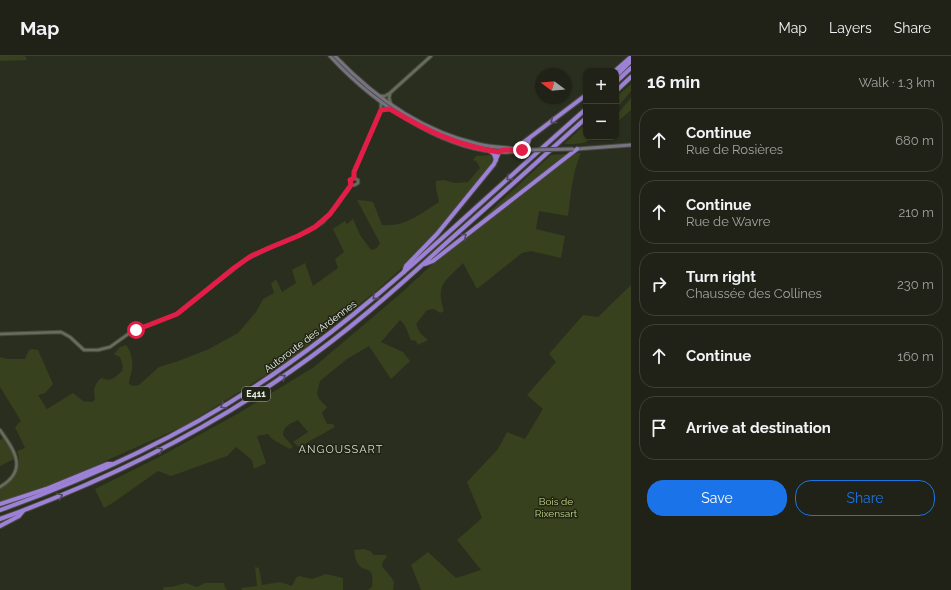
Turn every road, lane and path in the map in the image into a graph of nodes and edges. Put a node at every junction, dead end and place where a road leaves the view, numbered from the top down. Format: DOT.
graph roads {
  1 [pos="330,56"];
  2 [pos="335,56"];
  3 [pos="431,56"];
  4 [pos="631,57"];
  5 [pos="631,61"];
  6 [pos="618,68"];
  7 [pos="631,68"];
  8 [pos="619,73"];
  9 [pos="631,77"];
  10 [pos="619,79"];
  11 [pos="619,87"];
  12 [pos="390,93"];
  13 [pos="379,96"];
  14 [pos="583,97"];
  15 [pos="383,101"];
  16 [pos="391,107"];
  17 [pos="381,110"];
  18 [pos="583,112"];
  19 [pos="583,121"];
  20 [pos="529,139"];
  21 [pos="631,145"];
  22 [pos="516,148"];
  23 [pos="527,148"];
  24 [pos="575,149"];
  25 [pos="490,151"];
  26 [pos="521,151"];
  27 [pos="499,152"];
  28 [pos="496,161"];
  29 [pos="354,178"];
  30 [pos="351,185"];
  31 [pos="421,266"];
  32 [pos="404,274"];
  33 [pos="0,334"];
  34 [pos="0,430"];
  35 [pos="114,464"];
  36 [pos="0,487"];
  37 [pos="0,504"];
  38 [pos="0,510"];
  39 [pos="24,510"];
  40 [pos="0,519"];
  41 [pos="0,526"];
  1 -- 15 [label="main road"];
  2 -- 13 [label="main road"];
  3 -- 12 [label="street"];
  4 -- 6 [label="highway"];
  5 -- 8 [label="highway"];
  7 -- 10 [label="highway"];
  9 -- 11 [label="highway"];
  12 -- 13 [label="street"];
  12 -- 16 [label="street"];
  13 -- 15 [label="main road"];
  14 -- 20 [label="highway, one-way"];
  15 -- 16 [label="main road"];
  15 -- 17 [label="street"];
  16 -- 17 [label="street"];
  16 -- 22 [label="main road"];
  16 -- 25 [label="main road"];
  17 -- 29 [label="street"];
  18 -- 32 [label="highway, Autoroute des Ardennes / E411, one-way"];
  19 -- 31 [label="highway, Autoroute des Ardennes / E411"];
  20 -- 22 [label="highway"];
  20 -- 23 [label="highway"];
  21 -- 24 [label="main road"];
  22 -- 26 [label="main road"];
  23 -- 24 [label="main road, bridge"];
  23 -- 26 [label="main road, bridge"];
  31 -- 24 [label="highway, one-way"];
  25 -- 27 [label="main road"];
  25 -- 28 [label="highway"];
  26 -- 27 [label="main road"];
  27 -- 28 [label="highway"];
  28 -- 32 [label="highway"];
  29 -- 30 [label="street"];
  29 -- 30 [label="street"];
  30 -- 33 [label="street"];
  39 -- 31 [label="highway, Autoroute des Ardennes / E411, one-way"];
  32 -- 35 [label="highway, Autoroute des Ardennes / E411, one-way"];
  34 -- 36 [label="street"];
  35 -- 37 [label="highway"];
  35 -- 38 [label="highway, Autoroute des Ardennes / E411"];
  39 -- 40 [label="highway, Autoroute des Ardennes / E411"];
  39 -- 41 [label="highway"];
}
